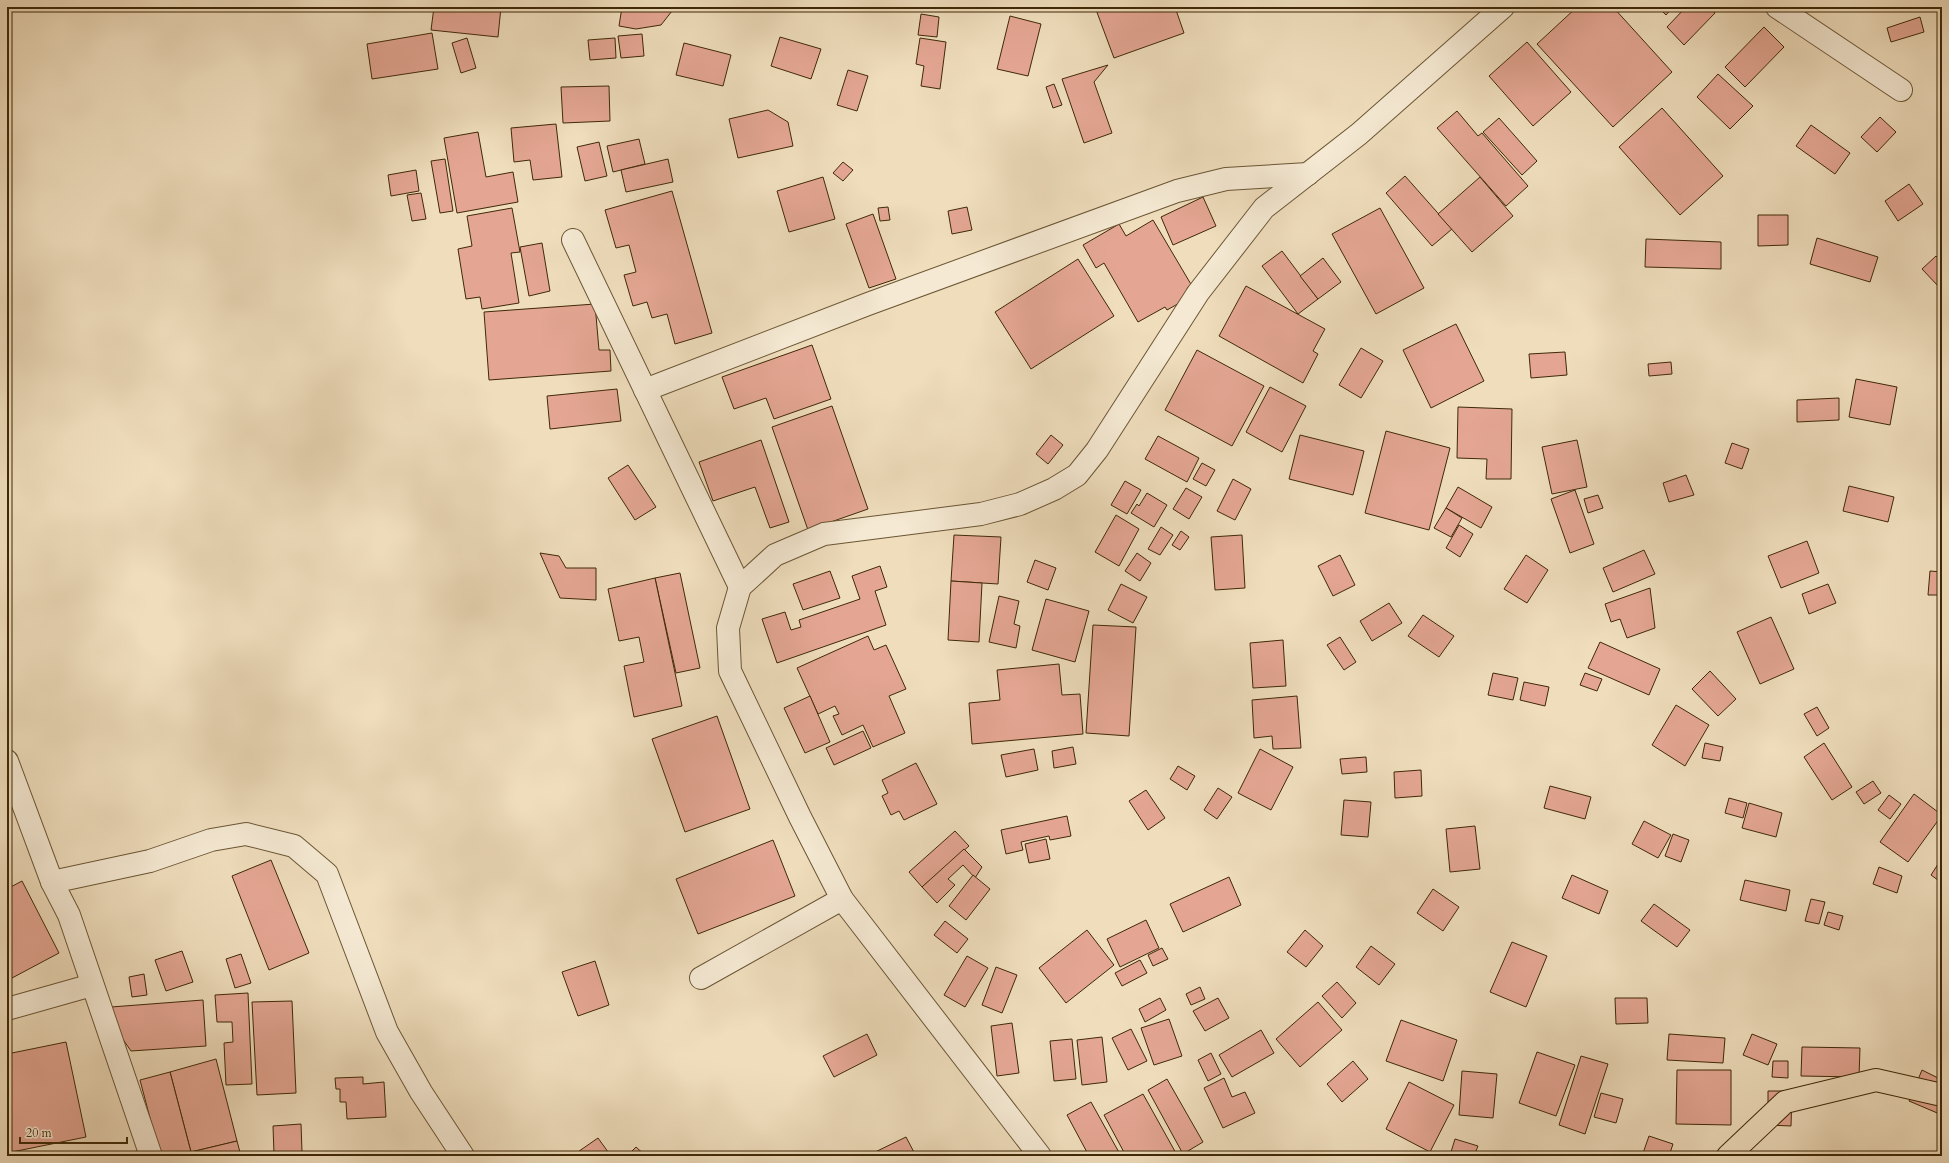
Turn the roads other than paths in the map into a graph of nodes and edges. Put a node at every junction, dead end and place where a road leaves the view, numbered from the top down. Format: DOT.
graph roads {
  1 [pos="1503,7"];
  2 [pos="1777,7"];
  3 [pos="1900,90"];
  4 [pos="1308,174"];
  5 [pos="573,240"];
  6 [pos="645,390"];
  7 [pos="740,586"];
  8 [pos="7,762"];
  9 [pos="52,882"];
  10 [pos="842,899"];
  11 [pos="701,978"];
  12 [pos="92,985"];
  13 [pos="7,1009"];
  14 [pos="1942,1095"];
  15 [pos="149,1156"];
  16 [pos="463,1156"];
  17 [pos="1040,1156"];
  18 [pos="1728,1156"];
  1 -- 4 [label="street"];
  2 -- 3 [label="street"];
  4 -- 6 [label="street"];
  4 -- 7 [label="street"];
  5 -- 6 [label="street"];
  6 -- 7 [label="street"];
  7 -- 10 [label="street"];
  8 -- 9 [label="street"];
  9 -- 12 [label="street"];
  9 -- 16 [label="street"];
  10 -- 11 [label="street"];
  10 -- 17 [label="street"];
  12 -- 13 [label="street"];
  12 -- 15 [label="street"];
  14 -- 18 [label="main road"];
}
